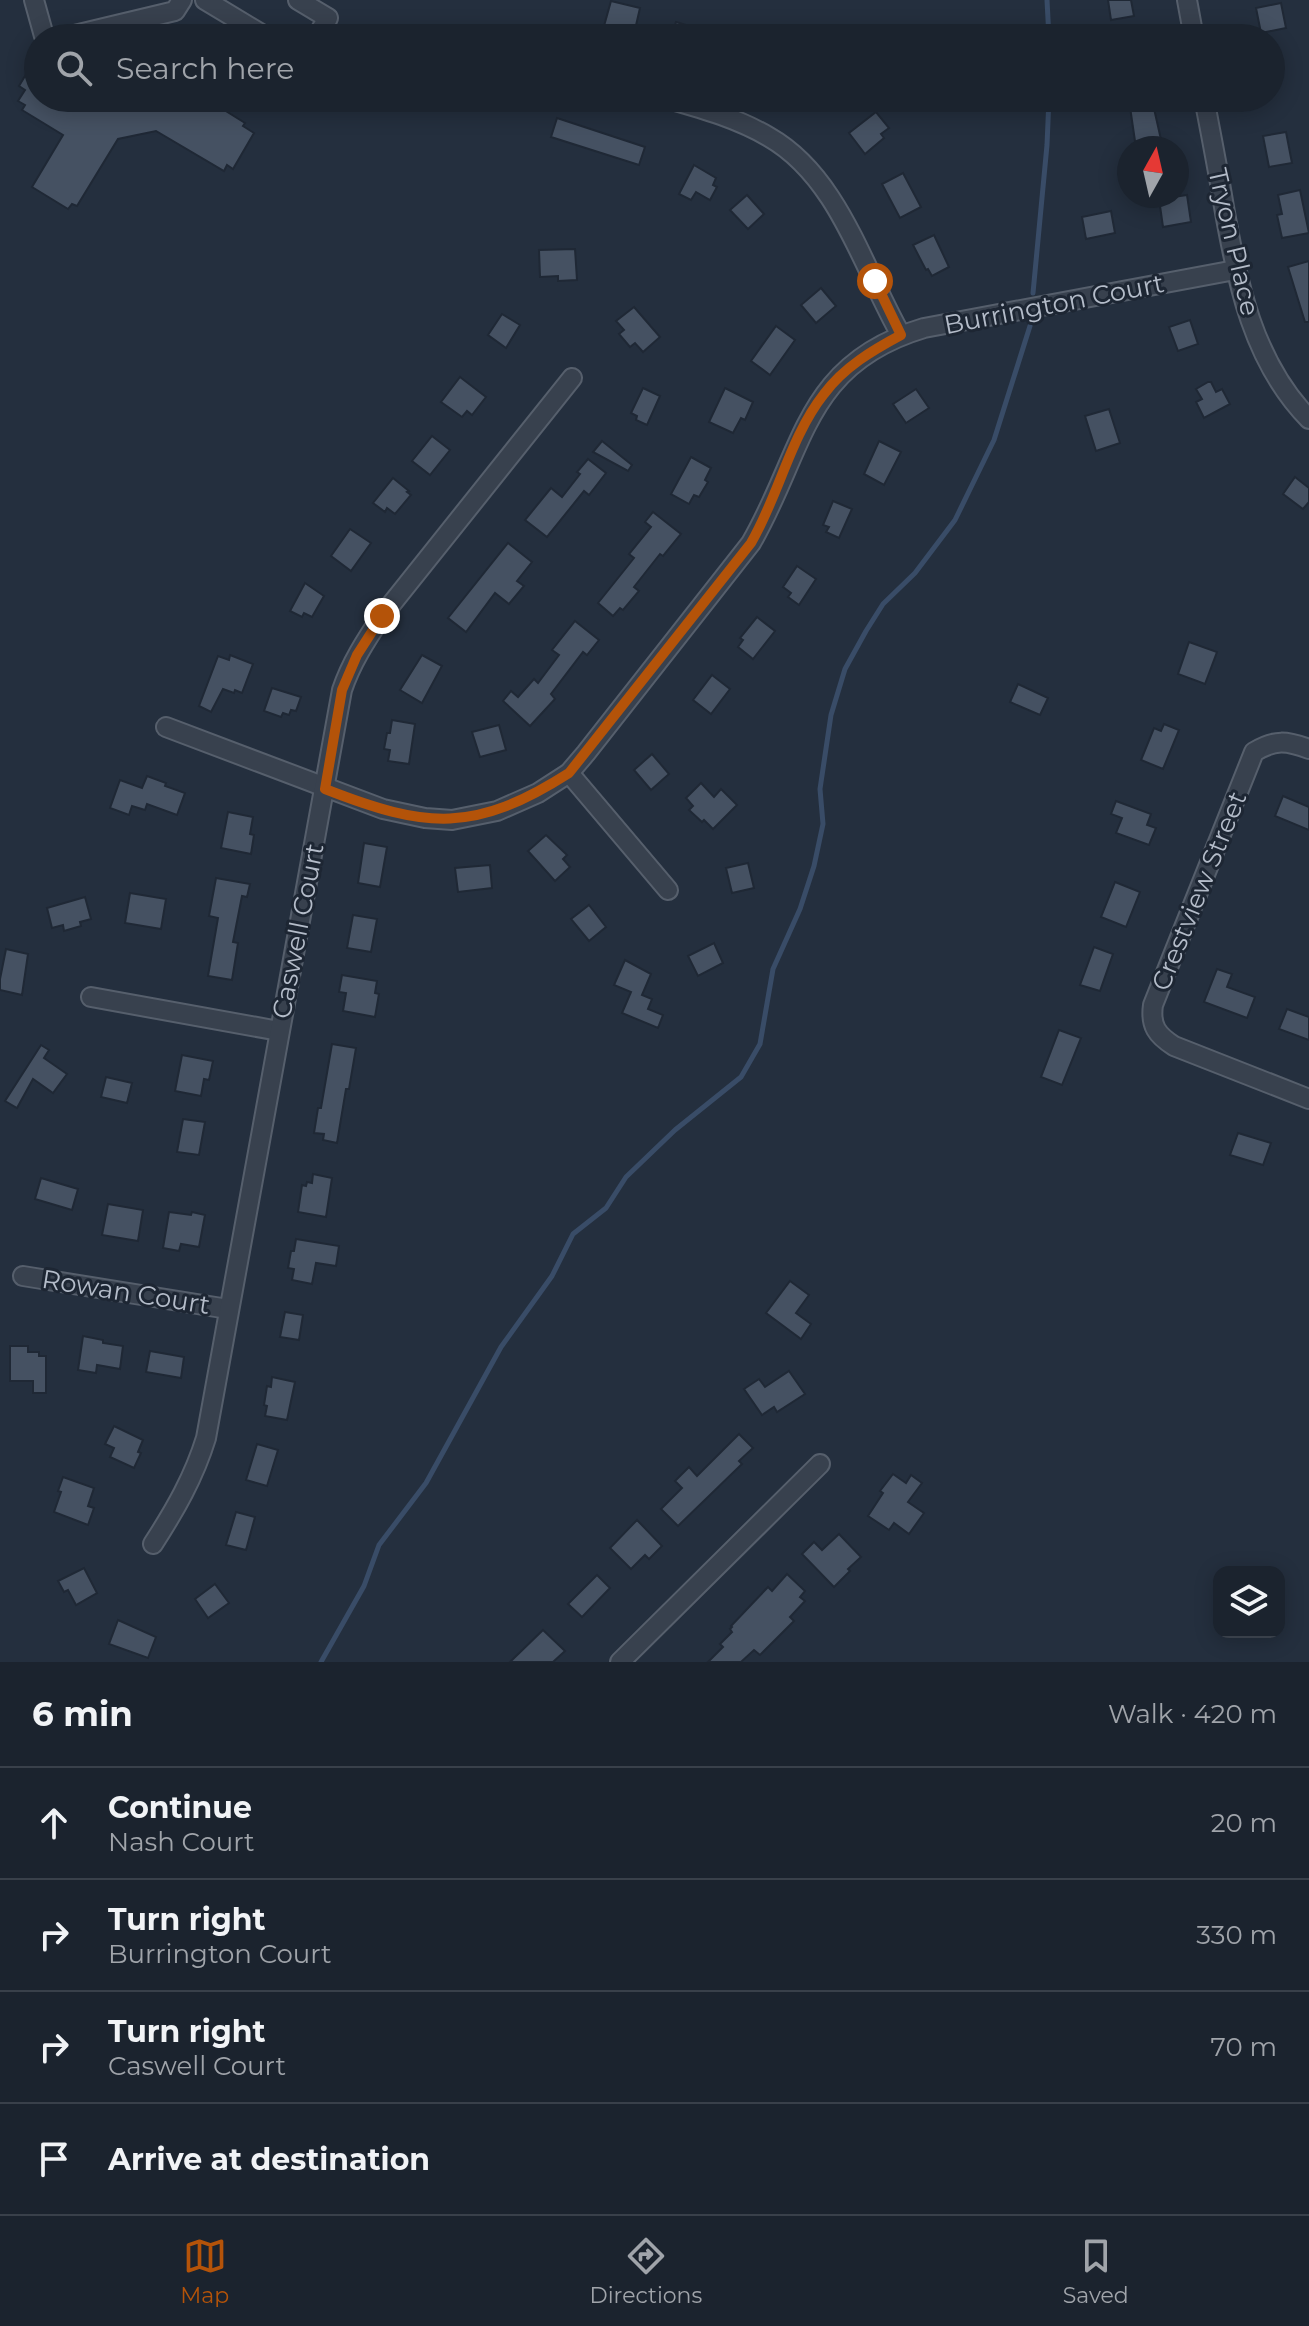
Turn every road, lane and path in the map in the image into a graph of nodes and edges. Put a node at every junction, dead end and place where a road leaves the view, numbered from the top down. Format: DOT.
graph roads {
  1 [pos="34,0"];
  2 [pos="182,0"];
  3 [pos="205,0"];
  4 [pos="298,0"];
  5 [pos="1187,0"];
  6 [pos="41,24"];
  7 [pos="121,24"];
  8 [pos="245,24"];
  9 [pos="324,24"];
  10 [pos="1191,24"];
  11 [pos="706,112"];
  12 [pos="1207,112"];
  13 [pos="1235,270"];
  14 [pos="901,335"];
  15 [pos="572,378"];
  16 [pos="1309,419"];
  17 [pos="166,727"];
  18 [pos="1309,749"];
  19 [pos="569,773"];
  20 [pos="325,789"];
  21 [pos="668,890"];
  22 [pos="91,997"];
  23 [pos="279,1031"];
  24 [pos="1309,1099"];
  25 [pos="23,1276"];
  26 [pos="228,1309"];
  27 [pos="820,1464"];
  28 [pos="153,1544"];
  29 [pos="620,1662"];
  1 -- 6 [label="street"];
  2 -- 7 [label="street"];
  3 -- 8 [label="street"];
  4 -- 9 [label="street"];
  5 -- 10 [label="street"];
  11 -- 14 [label="street"];
  12 -- 13 [label="street, Tryon Place"];
  13 -- 14 [label="street, Burrington Court"];
  13 -- 16 [label="street, Tryon Place"];
  14 -- 19 [label="street, Burrington Court"];
  15 -- 20 [label="street, Caswell Court"];
  17 -- 20 [label="street, Burrington Court"];
  18 -- 24 [label="street, Crestview Street"];
  19 -- 20 [label="street, Burrington Court"];
  19 -- 21 [label="street"];
  20 -- 23 [label="street, Caswell Court"];
  22 -- 23 [label="street"];
  23 -- 26 [label="street, Caswell Court"];
  25 -- 26 [label="street, Rowan Court"];
  26 -- 28 [label="street, Caswell Court"];
  27 -- 29 [label="street"];
}
